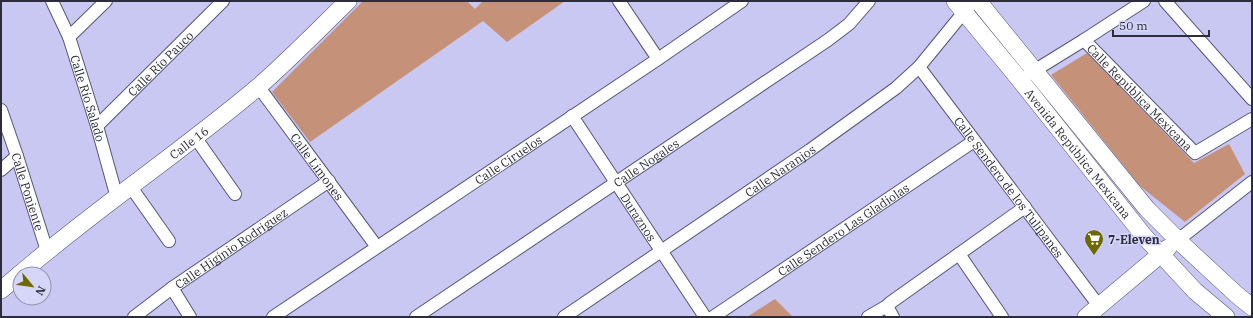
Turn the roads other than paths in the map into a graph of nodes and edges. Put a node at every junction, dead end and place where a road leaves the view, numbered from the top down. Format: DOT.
graph roads {
  1 [pos="52,1"];
  2 [pos="106,1"];
  3 [pos="223,1"];
  4 [pos="348,1"];
  5 [pos="619,1"];
  6 [pos="742,1"];
  7 [pos="869,1"];
  8 [pos="1144,1"];
  9 [pos="1165,1"];
  10 [pos="968,4"];
  11 [pos="69,37"];
  12 [pos="1084,40"];
  13 [pos="658,59"];
  14 [pos="919,67"];
  15 [pos="1027,76"];
  16 [pos="258,86"];
  17 [pos="1252,99"];
  18 [pos="1,110"];
  19 [pos="572,116"];
  20 [pos="1252,119"];
  21 [pos="97,126"];
  22 [pos="195,137"];
  23 [pos="974,141"];
  24 [pos="18,156"];
  25 [pos="1,170"];
  26 [pos="329,181"];
  27 [pos="1252,182"];
  28 [pos="615,183"];
  29 [pos="131,187"];
  30 [pos="235,194"];
  31 [pos="116,198"];
  32 [pos="1025,208"];
  33 [pos="1178,240"];
  34 [pos="169,241"];
  35 [pos="377,247"];
  36 [pos="47,251"];
  37 [pos="661,252"];
  38 [pos="959,254"];
  39 [pos="1160,255"];
  40 [pos="29,266"];
  41 [pos="12,281"];
  42 [pos="172,288"];
  43 [pos="1,290"];
  44 [pos="887,306"];
  45 [pos="1099,306"];
  46 [pos="1252,307"];
  47 [pos="1221,316"];
  48 [pos="134,317"];
  49 [pos="190,317"];
  50 [pos="273,317"];
  51 [pos="416,317"];
  52 [pos="564,317"];
  53 [pos="705,317"];
  54 [pos="712,317"];
  55 [pos="868,317"];
  56 [pos="893,317"];
  57 [pos="1002,317"];
  58 [pos="1086,317"];
  1 -- 11 [label="street, Calle Río Salado"];
  2 -- 11 [label="street"];
  3 -- 21 [label="street, Calle Río Pauco"];
  4 -- 16 [label="street, Calle 16"];
  5 -- 13 [label="street"];
  6 -- 13 [label="street, Calle Ciruelos"];
  7 -- 28 [label="street, Calle Nogales"];
  8 -- 12 [label="street"];
  9 -- 17 [label="street"];
  10 -- 14 [label="street, Calle Naranjos"];
  10 -- 15 [label="street, Avenida República Mexicana"];
  11 -- 21 [label="street, Calle Río Salado"];
  12 -- 15 [label="street"];
  12 -- 20 [label="street, Calle República Mexicana"];
  13 -- 19 [label="street, Calle Ciruelos"];
  14 -- 23 [label="street, Calle Sendero de los Tulipanes"];
  14 -- 37 [label="street, Calle Naranjos"];
  15 -- 33 [label="street, Avenida República Mexicana"];
  15 -- 39 [label="street, Avenida República Mexicana"];
  16 -- 22 [label="street, Calle 16"];
  16 -- 26 [label="street, Calle Limones"];
  18 -- 24 [label="street, Calle Poniente"];
  19 -- 28 [label="street, Duraznos"];
  19 -- 35 [label="street, Calle Ciruelos"];
  21 -- 31 [label="street, Calle Río Salado"];
  22 -- 29 [label="street, Calle 16"];
  22 -- 30 [label="street"];
  23 -- 32 [label="street, Calle Sendero de los Tulipanes"];
  23 -- 54 [label="street, Calle Sendero Las Gladiolas"];
  24 -- 25 [label="street"];
  24 -- 36 [label="street, Calle Poniente"];
  26 -- 35 [label="street, Calle Limones"];
  26 -- 42 [label="street, Calle Higinio Rodriguez"];
  27 -- 33 [label="street"];
  28 -- 37 [label="street, Duraznos"];
  28 -- 51 [label="street, Calle Nogales"];
  29 -- 31 [label="street, Calle 16"];
  29 -- 34 [label="street"];
  31 -- 36 [label="street, Calle 16"];
  32 -- 38 [label="street"];
  32 -- 45 [label="street, Calle Sendero de los Tulipanes"];
  33 -- 39 [label="street"];
  33 -- 46 [label="street, Avenida República Mexicana"];
  35 -- 50 [label="street, Calle Ciruelos"];
  36 -- 40 [label="street, Calle 16"];
  37 -- 52 [label="street, Calle Naranjos"];
  37 -- 53 [label="street, Duraznos"];
  38 -- 44 [label="street"];
  38 -- 57 [label="street"];
  39 -- 45 [label="street"];
  39 -- 47 [label="street, Avenida República Mexicana"];
  41 -- 43 [label="street, Calle 16"];
  42 -- 48 [label="street, Calle Higinio Rodriguez"];
  42 -- 49 [label="street"];
  44 -- 55 [label="street"];
  44 -- 56 [label="street"];
  45 -- 58 [label="street"];
}
